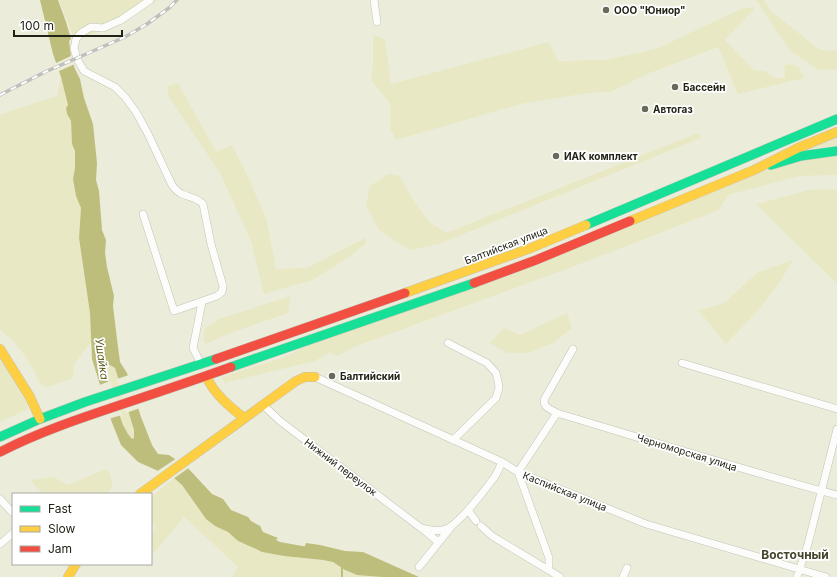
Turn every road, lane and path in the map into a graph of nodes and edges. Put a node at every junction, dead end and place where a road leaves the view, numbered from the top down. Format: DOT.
graph roads {
  1 [pos="150,0"];
  2 [pos="374,0"];
  3 [pos="376,22"];
  4 [pos="837,119"];
  5 [pos="837,132"];
  6 [pos="837,151"];
  7 [pos="754,170"];
  8 [pos="143,214"];
  9 [pos="202,302"];
  10 [pos="448,343"];
  11 [pos="574,349"];
  12 [pos="0,350"];
  13 [pos="682,363"];
  14 [pos="201,364"];
  15 [pos="206,376"];
  16 [pos="315,377"];
  17 [pos="262,405"];
  18 [pos="837,409"];
  19 [pos="557,413"];
  20 [pos="244,418"];
  21 [pos="40,419"];
  22 [pos="837,429"];
  23 [pos="0,437"];
  24 [pos="453,440"];
  25 [pos="0,452"];
  26 [pos="502,462"];
  27 [pos="518,472"];
  28 [pos="821,490"];
  29 [pos="141,493"];
  30 [pos="837,495"];
  31 [pos="0,499"];
  32 [pos="468,510"];
  33 [pos="12,512"];
  34 [pos="451,526"];
  35 [pos="421,528"];
  36 [pos="12,534"];
  37 [pos="438,542"];
  38 [pos="0,544"];
  39 [pos="419,567"];
  40 [pos="627,568"];
  41 [pos="800,569"];
  42 [pos="548,570"];
  43 [pos="560,577"];
  44 [pos="623,577"];
  45 [pos="797,577"];
  46 [pos="826,577"];
  1 -- 9 [label="street"];
  2 -- 3 [label="street"];
  4 -- 14 [label="main road, Балтийская улица"];
  5 -- 7 [label="main road"];
  6 -- 7 [label="main road"];
  7 -- 15 [label="main road"];
  8 -- 9 [label="street"];
  9 -- 14 [label="street"];
  10 -- 24 [label="street"];
  11 -- 19 [label="street, Черноморская улица"];
  12 -- 21 [label="main road"];
  13 -- 18 [label="street"];
  14 -- 21 [label="main road, Балтийская улица"];
  15 -- 20 [label="main road"];
  15 -- 25 [label="main road"];
  16 -- 17 [label="main road"];
  16 -- 24 [label="street, Каспийская улица"];
  17 -- 20 [label="main road"];
  17 -- 35 [label="street, Нижний переулок"];
  19 -- 27 [label="street"];
  19 -- 28 [label="street, Черноморская улица"];
  20 -- 29 [label="main road"];
  21 -- 23 [label="main road"];
  22 -- 28 [label="street"];
  24 -- 26 [label="street, Каспийская улица"];
  26 -- 27 [label="street, Каспийская улица"];
  26 -- 32 [label="street"];
  27 -- 41 [label="street, Каспийская улица"];
  27 -- 42 [label="street"];
  28 -- 30 [label="street, Черноморская улица"];
  28 -- 41 [label="street"];
  31 -- 33 [label="street"];
  32 -- 34 [label="street"];
  32 -- 42 [label="street"];
  34 -- 35 [label="street"];
  34 -- 37 [label="street"];
  35 -- 37 [label="street, Нижний переулок"];
  36 -- 38 [label="street"];
  37 -- 39 [label="street"];
  40 -- 44 [label="street"];
  41 -- 45 [label="street"];
  41 -- 46 [label="street, Каспийская улица"];
  42 -- 43 [label="street"];
}
